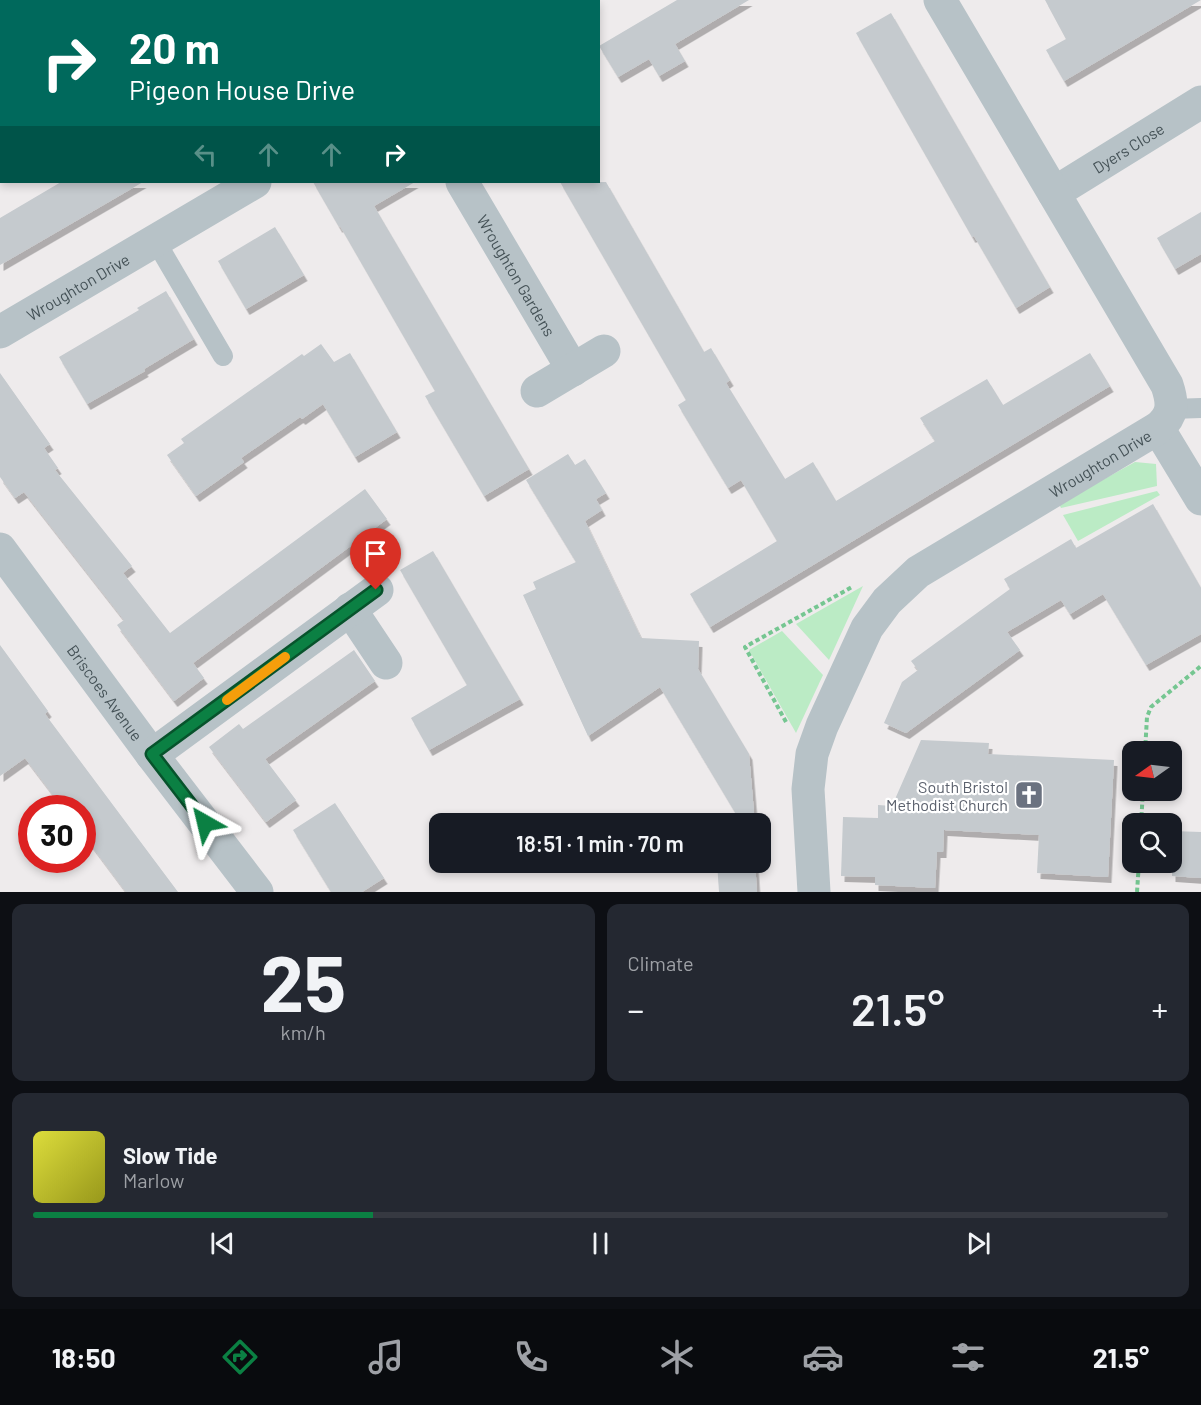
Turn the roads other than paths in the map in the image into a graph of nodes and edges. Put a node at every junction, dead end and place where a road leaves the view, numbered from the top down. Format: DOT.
graph roads {
  1 [pos="940,0"];
  2 [pos="1201,102"];
  3 [pos="253,183"];
  4 [pos="463,183"];
  5 [pos="1054,192"];
  6 [pos="155,240"];
  7 [pos="0,332"];
  8 [pos="604,351"];
  9 [pos="223,356"];
  10 [pos="573,369"];
  11 [pos="537,391"];
  12 [pos="1177,415"];
  13 [pos="1201,499"];
  14 [pos="0,549"];
  15 [pos="376,590"];
  16 [pos="350,609"];
  17 [pos="386,663"];
  18 [pos="152,754"];
  19 [pos="257,892"];
  20 [pos="814,892"];
  1 -- 5 [label="street"];
  2 -- 5 [label="street, Dyers Close"];
  3 -- 6 [label="street, Wroughton Drive"];
  4 -- 10 [label="street, Wroughton Gardens"];
  5 -- 12 [label="street"];
  6 -- 7 [label="street, Wroughton Drive"];
  6 -- 9 [label="lane"];
  8 -- 10 [label="street"];
  10 -- 11 [label="street"];
  12 -- 13 [label="street"];
  12 -- 20 [label="street, Wroughton Drive"];
  14 -- 18 [label="street, Briscoes Avenue"];
  15 -- 16 [label="street"];
  16 -- 17 [label="street"];
  16 -- 18 [label="street"];
  18 -- 19 [label="street, Briscoes Avenue"];
}
